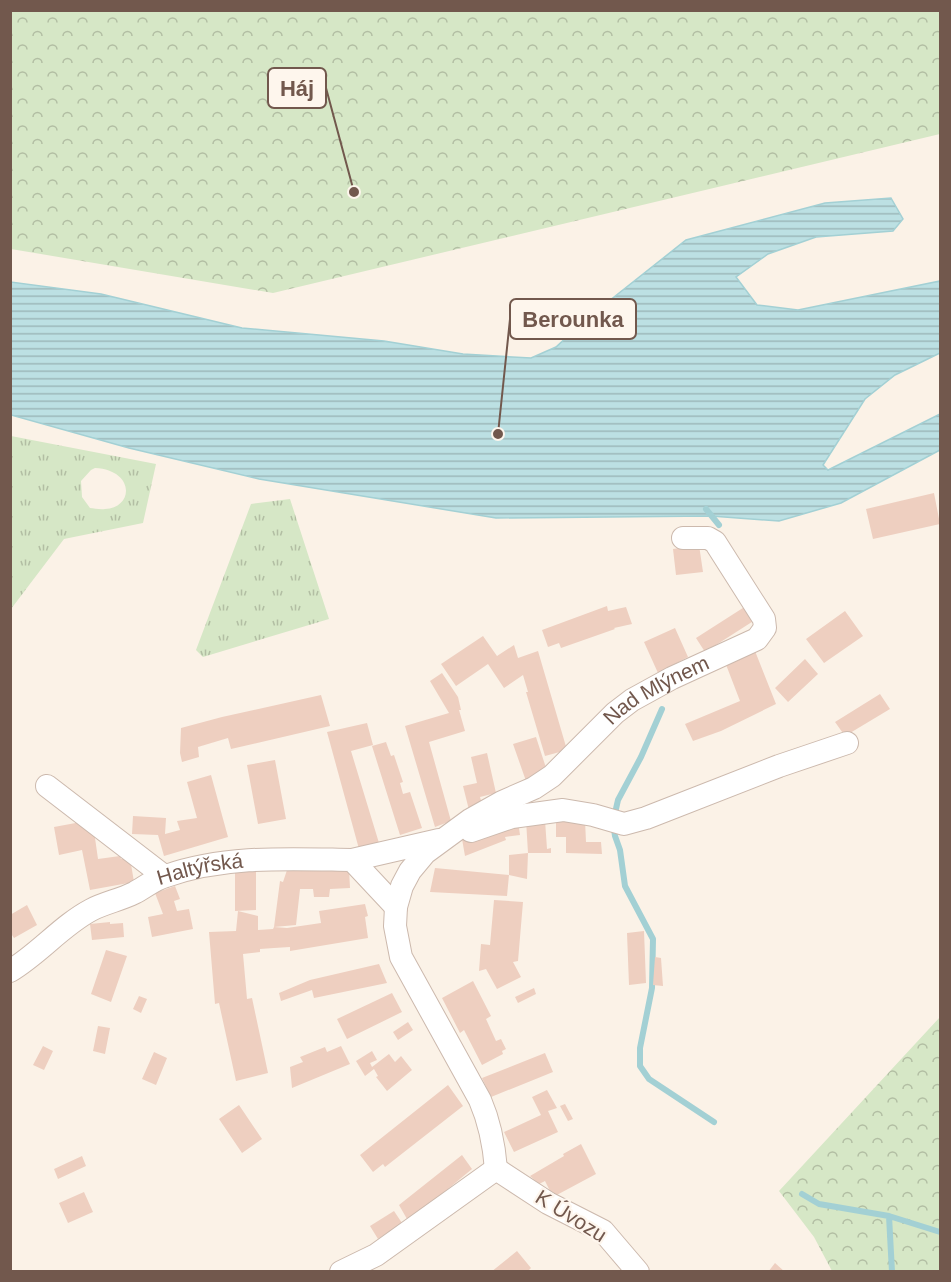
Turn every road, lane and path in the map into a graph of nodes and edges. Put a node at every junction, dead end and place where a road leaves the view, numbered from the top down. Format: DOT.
graph roads {
  1 [pos="683,538"];
  2 [pos="847,743"];
  3 [pos="47,786"];
  4 [pos="447,838"];
  5 [pos="352,860"];
  6 [pos="164,876"];
  7 [pos="396,907"];
  8 [pos="10,971"];
  9 [pos="496,1169"];
  10 [pos="341,1272"];
  11 [pos="638,1272"];
  1 -- 4 [label="street, Nad Mlýnem"];
  2 -- 4 [label="street"];
  3 -- 6 [label="street"];
  4 -- 5 [label="street, Haltýřská"];
  4 -- 7 [label="street"];
  5 -- 6 [label="street, Haltýřská"];
  5 -- 7 [label="street"];
  6 -- 8 [label="street, Haltýřská"];
  7 -- 9 [label="street"];
  9 -- 10 [label="street"];
  9 -- 11 [label="street, K Úvozu"];
}
